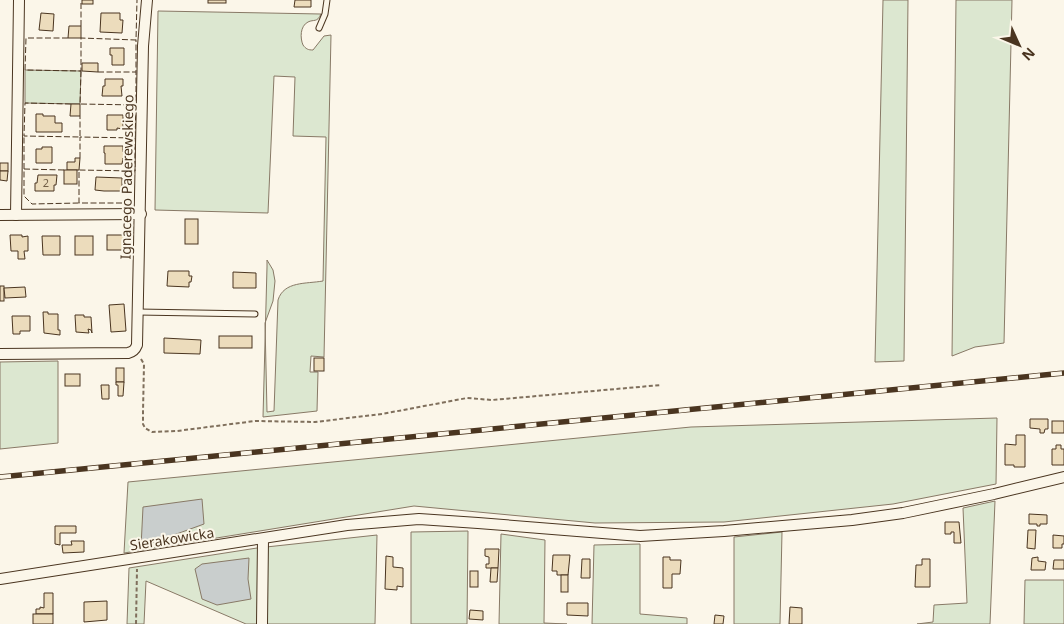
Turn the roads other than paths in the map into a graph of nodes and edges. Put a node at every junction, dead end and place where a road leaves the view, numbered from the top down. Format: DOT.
graph roads {
  1 [pos="19,0"];
  2 [pos="147,0"];
  3 [pos="327,0"];
  4 [pos="319,28"];
  5 [pos="140,214"];
  6 [pos="0,215"];
  7 [pos="16,215"];
  8 [pos="138,312"];
  9 [pos="255,314"];
  10 [pos="0,354"];
  11 [pos="1064,477"];
  12 [pos="263,539"];
  13 [pos="0,579"];
  14 [pos="262,624"];
  1 -- 7 [label="street"];
  2 -- 5 [label="street, Ignacego Paderewskiego"];
  3 -- 4 [label="lane"];
  5 -- 7 [label="street"];
  5 -- 8 [label="street, Ignacego Paderewskiego"];
  6 -- 7 [label="street"];
  8 -- 9 [label="lane"];
  8 -- 10 [label="street, Ignacego Paderewskiego"];
  11 -- 12 [label="street, Sierakowicka"];
  12 -- 13 [label="street, Sierakowicka"];
  12 -- 14 [label="street"];
}
